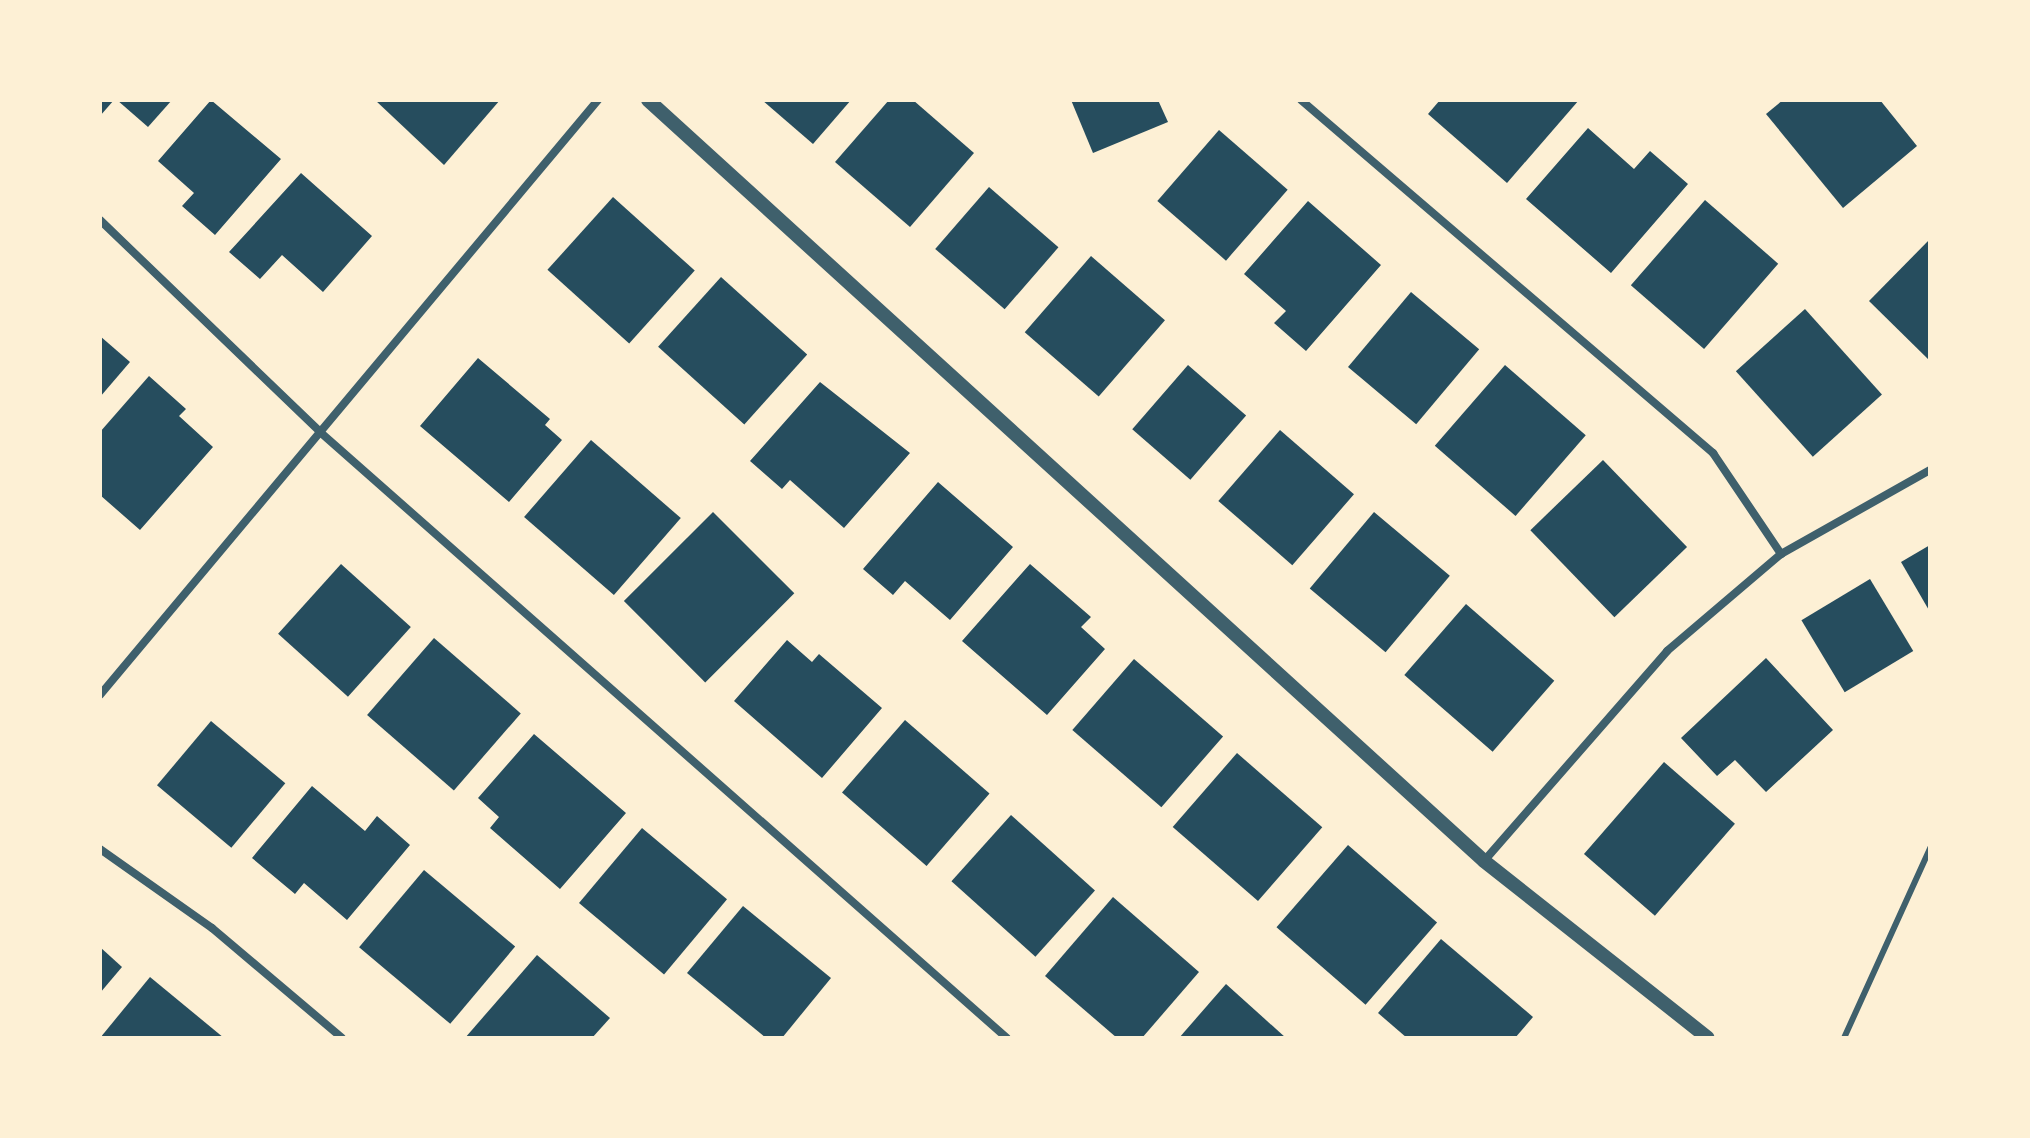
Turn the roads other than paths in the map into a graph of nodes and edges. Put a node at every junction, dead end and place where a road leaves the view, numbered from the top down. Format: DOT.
graph roads {
  1 [pos="598,100"];
  2 [pos="648,100"];
  3 [pos="1301,100"];
  4 [pos="100,220"];
  5 [pos="320,432"];
  6 [pos="1930,470"];
  7 [pos="1781,554"];
  8 [pos="100,695"];
  9 [pos="1930,848"];
  10 [pos="100,849"];
  11 [pos="1484,861"];
  12 [pos="342,1038"];
  13 [pos="1007,1038"];
  14 [pos="1708,1038"];
  15 [pos="1844,1038"];
  1 -- 5 [label="street"];
  2 -- 11 [label="street"];
  3 -- 7 [label="street"];
  4 -- 5 [label="street"];
  5 -- 8 [label="street"];
  5 -- 13 [label="street"];
  6 -- 7 [label="street"];
  7 -- 11 [label="street"];
  9 -- 15 [label="lane"];
  10 -- 12 [label="street"];
  11 -- 14 [label="street"];
}
